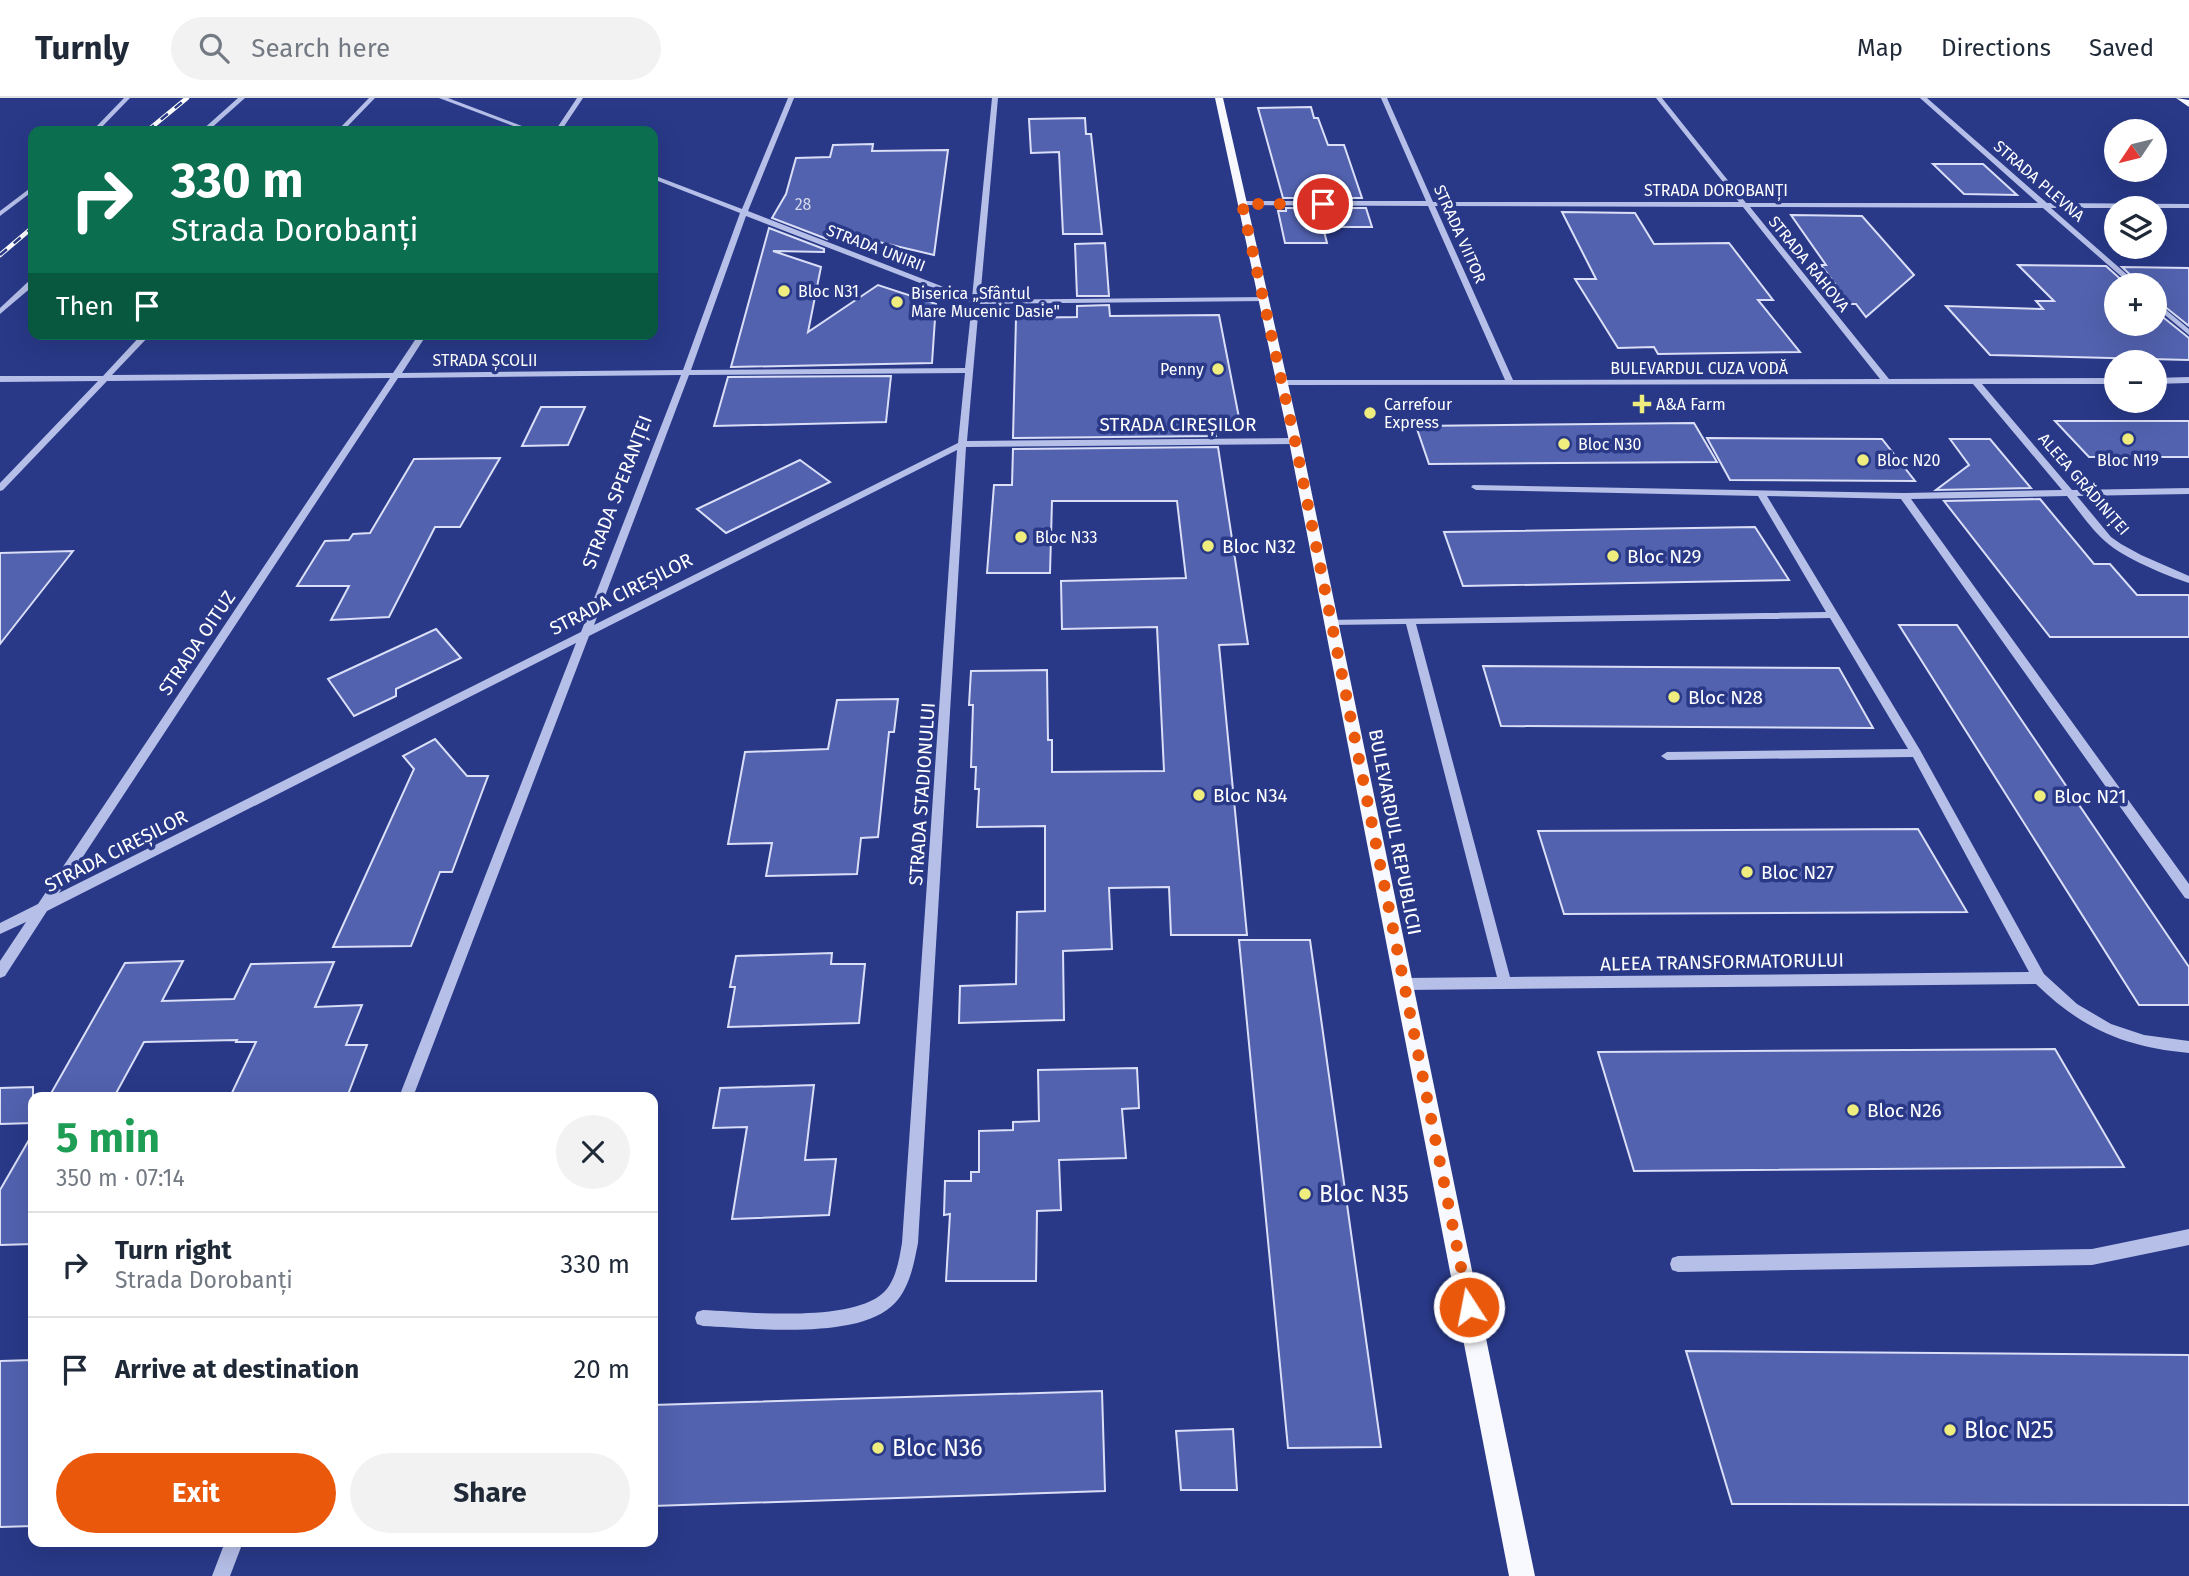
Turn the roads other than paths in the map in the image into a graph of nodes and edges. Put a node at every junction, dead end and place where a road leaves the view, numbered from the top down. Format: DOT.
graph roads {
  1 [pos="127,98"];
  2 [pos="242,98"];
  3 [pos="372,98"];
  4 [pos="442,98"];
  5 [pos="580,98"];
  6 [pos="791,98"];
  7 [pos="995,98"];
  8 [pos="1219,98"];
  9 [pos="1384,98"];
  10 [pos="1659,98"];
  11 [pos="1923,98"];
  12 [pos="2180,98"];
  13 [pos="2189,104"];
  14 [pos="100,126"];
  15 [pos="210,126"];
  16 [pos="345,126"];
  17 [pos="518,126"];
  18 [pos="561,126"];
  19 [pos="658,179"];
  20 [pos="28,192"];
  21 [pos="1242,204"];
  22 [pos="1431,204"];
  23 [pos="1743,204"];
  24 [pos="2045,205"];
  25 [pos="2189,205"];
  26 [pos="744,212"];
  27 [pos="0,214"];
  28 [pos="2122,273"];
  29 [pos="28,287"];
  30 [pos="1265,299"];
  31 [pos="976,302"];
  32 [pos="0,312"];
  33 [pos="2167,314"];
  34 [pos="2189,333"];
  35 [pos="140,340"];
  36 [pos="420,340"];
  37 [pos="970,370"];
  38 [pos="686,373"];
  39 [pos="397,374"];
  40 [pos="106,377"];
  41 [pos="0,379"];
  42 [pos="2189,380"];
  43 [pos="1886,381"];
  44 [pos="1975,381"];
  45 [pos="2104,381"];
  46 [pos="2167,381"];
  47 [pos="1510,382"];
  48 [pos="1283,383"];
  49 [pos="1295,441"];
  50 [pos="962,444"];
  51 [pos="0,488"];
  52 [pos="1476,488"];
  53 [pos="2189,491"];
  54 [pos="2072,494"];
  55 [pos="1762,495"];
  56 [pos="1903,496"];
  57 [pos="2189,580"];
  58 [pos="1832,615"];
  59 [pos="1410,621"];
  60 [pos="1331,622"];
  61 [pos="586,631"];
  62 [pos="1916,753"];
  63 [pos="1667,756"];
  64 [pos="2189,894"];
  65 [pos="41,909"];
  66 [pos="0,929"];
  67 [pos="0,972"];
  68 [pos="2039,978"];
  69 [pos="1506,983"];
  70 [pos="1405,984"];
  71 [pos="2189,1047"];
  72 [pos="408,1092"];
  73 [pos="2189,1237"];
  74 [pos="1678,1264"];
  75 [pos="703,1318"];
  76 [pos="232,1547"];
  77 [pos="221,1576"];
  78 [pos="1522,1576"];
  1 -- 14 [label="street"];
  2 -- 15 [label="street"];
  3 -- 16 [label="street"];
  4 -- 17 [label="street"];
  5 -- 18 [label="street"];
  6 -- 26 [label="street, STRADA SPERANȚEI"];
  7 -- 31 [label="street, STRADA STADIONULUI"];
  8 -- 21 [label="main road, BULEVARDUL REPUBLICII"];
  9 -- 22 [label="street, STRADA VIITOR"];
  10 -- 23 [label="street, STRADA RAHOVA"];
  11 -- 24 [label="street, STRADA PLEVNA"];
  12 -- 13 [label="main road"];
  19 -- 26 [label="street, STRADA UNIRII"];
  20 -- 27 [label="street"];
  21 -- 22 [label="street, STRADA DOROBANȚI"];
  21 -- 30 [label="main road, BULEVARDUL REPUBLICII"];
  22 -- 23 [label="street, STRADA DOROBANȚI"];
  22 -- 47 [label="street, STRADA VIITOR"];
  23 -- 24 [label="street, STRADA DOROBANȚI"];
  23 -- 43 [label="street, STRADA RAHOVA"];
  24 -- 25 [label="street, STRADA DOROBANȚI"];
  24 -- 28 [label="street, STRADA PLEVNA"];
  26 -- 31 [label="street, STRADA UNIRII"];
  26 -- 38 [label="street, STRADA SPERANȚEI"];
  29 -- 32 [label="street"];
  30 -- 31 [label="street, STRADA UNIRII"];
  30 -- 48 [label="main road, BULEVARDUL REPUBLICII"];
  31 -- 37 [label="street, STRADA STADIONULUI"];
  33 -- 34 [label="street"];
  35 -- 40 [label="street"];
  36 -- 39 [label="street, STRADA OITUZ"];
  37 -- 38 [label="street, STRADA ȘCOLII"];
  37 -- 50 [label="street, STRADA STADIONULUI"];
  38 -- 39 [label="street, STRADA ȘCOLII"];
  38 -- 61 [label="street, STRADA SPERANȚEI"];
  39 -- 40 [label="street, STRADA ȘCOLII"];
  39 -- 65 [label="street, STRADA OITUZ"];
  40 -- 41 [label="street, STRADA ȘCOLII"];
  40 -- 51 [label="street"];
  42 -- 46 [label="street"];
  43 -- 44 [label="street, BULEVARDUL CUZA VODĂ"];
  43 -- 47 [label="street, BULEVARDUL CUZA VODĂ"];
  44 -- 45 [label="street, BULEVARDUL CUZA VODĂ"];
  44 -- 54 [label="street, ALEEA GRĂDINIȚEI"];
  47 -- 48 [label="street, BULEVARDUL CUZA VODĂ"];
  48 -- 49 [label="main road, BULEVARDUL REPUBLICII"];
  49 -- 50 [label="street, STRADA CIREȘILOR"];
  49 -- 60 [label="main road, BULEVARDUL REPUBLICII"];
  50 -- 61 [label="street, STRADA CIREȘILOR"];
  50 -- 75 [label="street, STRADA STADIONULUI"];
  52 -- 55 [label="street"];
  53 -- 54 [label="street"];
  54 -- 56 [label="street"];
  54 -- 57 [label="street, ALEEA GRĂDINIȚEI"];
  55 -- 56 [label="street"];
  55 -- 58 [label="street"];
  56 -- 64 [label="street"];
  58 -- 59 [label="street"];
  58 -- 62 [label="street"];
  59 -- 60 [label="street"];
  59 -- 69 [label="street"];
  60 -- 70 [label="main road, BULEVARDUL REPUBLICII"];
  61 -- 65 [label="street, STRADA CIREȘILOR"];
  61 -- 72 [label="street, STRADA SPERANȚEI"];
  62 -- 63 [label="street"];
  62 -- 68 [label="street"];
  65 -- 66 [label="street, STRADA CIREȘILOR"];
  65 -- 67 [label="street, STRADA OITUZ"];
  68 -- 69 [label="street, ALEEA TRANSFORMATORULUI"];
  68 -- 71 [label="street"];
  69 -- 70 [label="street, ALEEA TRANSFORMATORULUI"];
  70 -- 78 [label="main road, BULEVARDUL REPUBLICII"];
  73 -- 74 [label="street"];
  76 -- 77 [label="street"];
}
